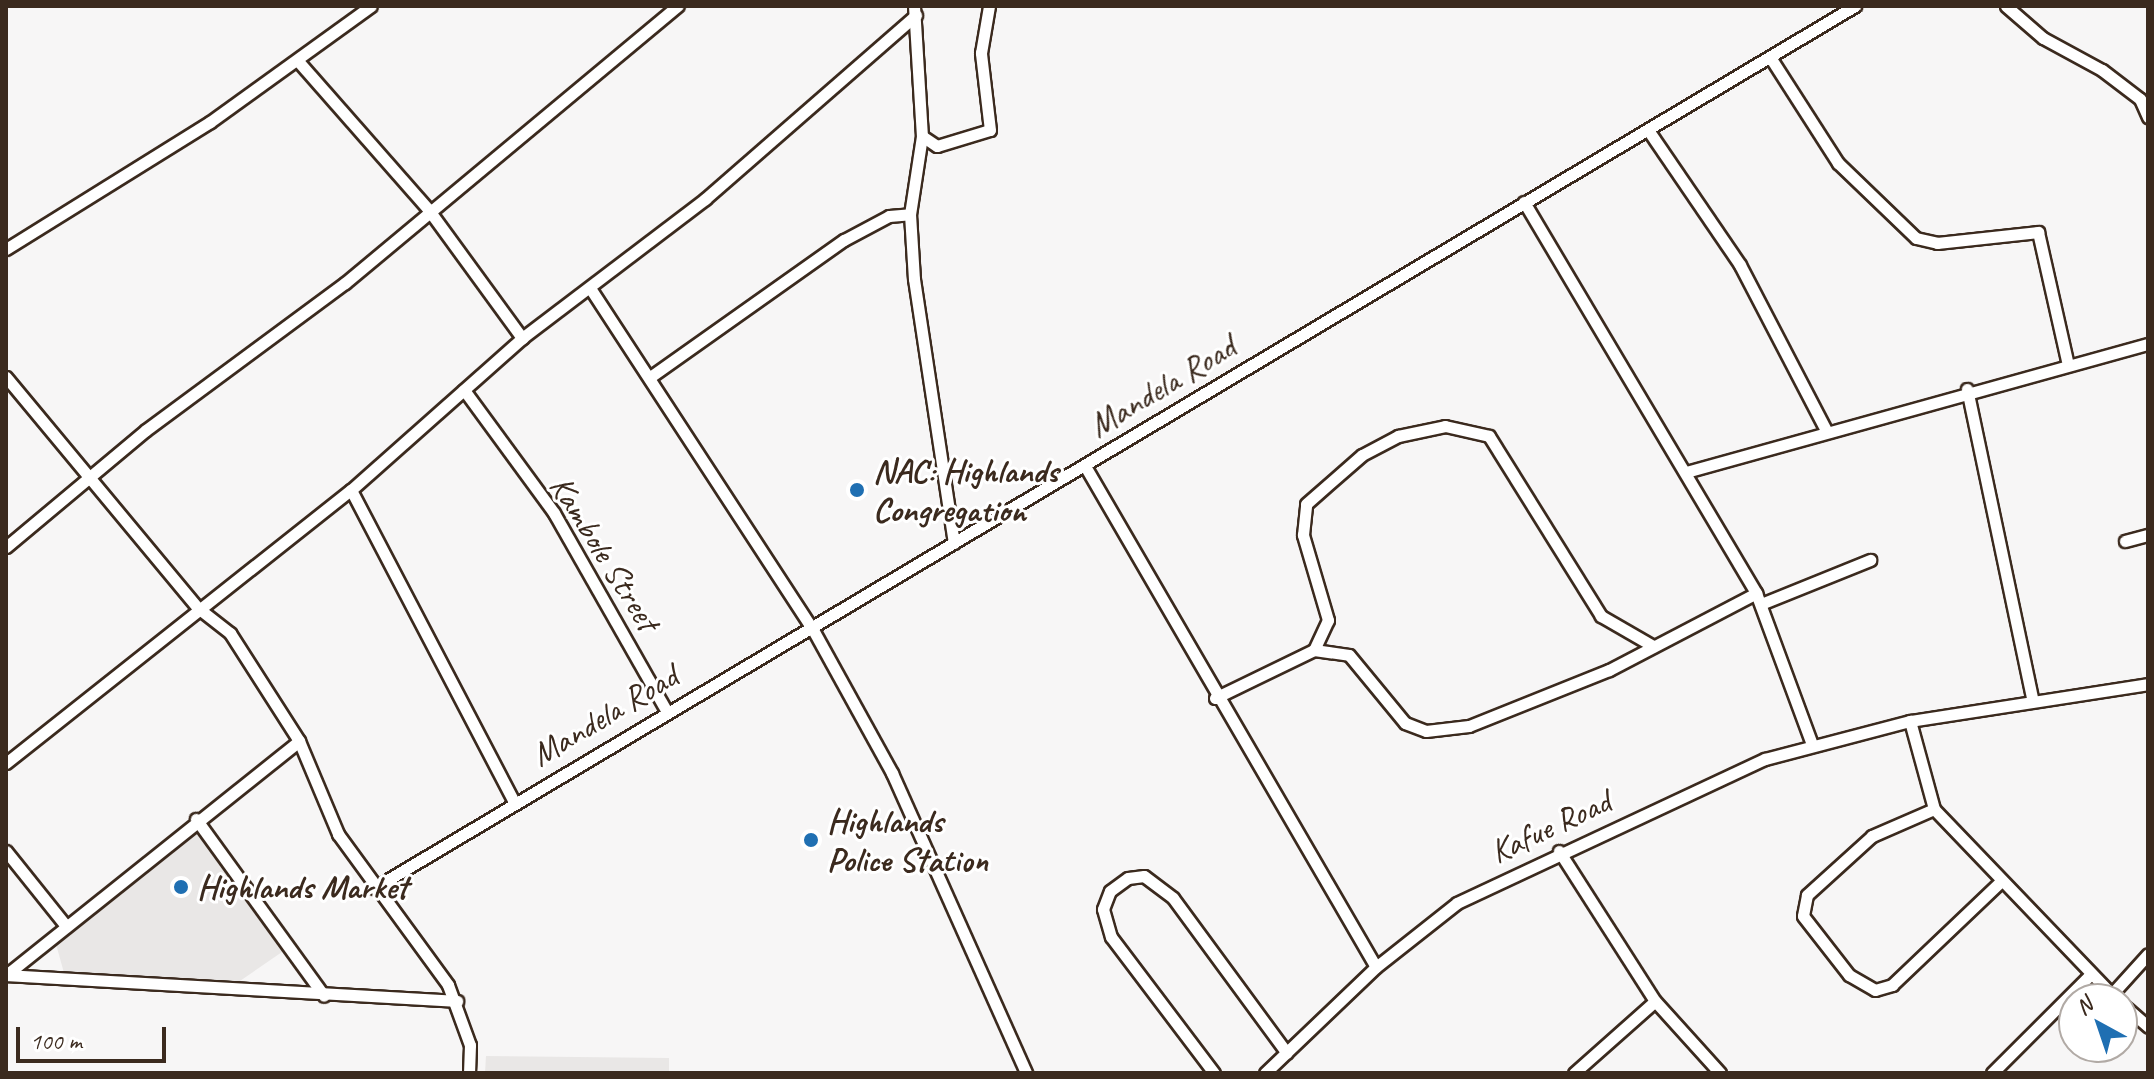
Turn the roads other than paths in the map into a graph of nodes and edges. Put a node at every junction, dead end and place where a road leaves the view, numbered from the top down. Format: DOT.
graph roads {
  1 [pos="371,6"];
  2 [pos="678,6"];
  3 [pos="989,6"];
  4 [pos="1855,6"];
  5 [pos="2006,6"];
  6 [pos="915,10"];
  7 [pos="1770,57"];
  8 [pos="298,61"];
  9 [pos="2148,117"];
  10 [pos="1648,130"];
  11 [pos="922,136"];
  12 [pos="1524,202"];
  13 [pos="428,209"];
  14 [pos="910,214"];
  15 [pos="6,249"];
  16 [pos="590,288"];
  17 [pos="522,338"];
  18 [pos="2148,344"];
  19 [pos="2067,361"];
  20 [pos="653,375"];
  21 [pos="6,377"];
  22 [pos="1967,389"];
  23 [pos="464,390"];
  24 [pos="1826,430"];
  25 [pos="1085,466"];
  26 [pos="1686,472"];
  27 [pos="93,477"];
  28 [pos="351,490"];
  29 [pos="2148,535"];
  30 [pos="2125,541"];
  31 [pos="954,543"];
  32 [pos="6,547"];
  33 [pos="1870,560"];
  34 [pos="1758,598"];
  35 [pos="198,608"];
  36 [pos="812,628"];
  37 [pos="1653,646"];
  38 [pos="1314,650"];
  39 [pos="2148,684"];
  40 [pos="1215,698"];
  41 [pos="2033,701"];
  42 [pos="666,710"];
  43 [pos="1910,721"];
  44 [pos="299,741"];
  45 [pos="1811,742"];
  46 [pos="6,763"];
  47 [pos="514,802"];
  48 [pos="1934,809"];
  49 [pos="196,819"];
  50 [pos="6,851"];
  51 [pos="1559,851"];
  52 [pos="2000,882"];
  53 [pos="374,888"];
  54 [pos="66,926"];
  55 [pos="2148,954"];
  56 [pos="1376,967"];
  57 [pos="2089,976"];
  58 [pos="2097,983"];
  59 [pos="2125,983"];
  60 [pos="324,996"];
  61 [pos="457,1001"];
  62 [pos="1655,1001"];
  63 [pos="1287,1053"];
  64 [pos="469,1073"];
  65 [pos="1026,1073"];
  66 [pos="1214,1073"];
  67 [pos="1265,1073"];
  68 [pos="1574,1073"];
  69 [pos="1720,1073"];
  70 [pos="1992,1073"];
  1 -- 8 [label="street"];
  2 -- 13 [label="street"];
  3 -- 11 [label="street"];
  4 -- 7 [label="street, Mandela Road"];
  5 -- 9 [label="street"];
  6 -- 11 [label="street"];
  6 -- 16 [label="street"];
  7 -- 10 [label="street, Mandela Road"];
  7 -- 19 [label="street"];
  8 -- 13 [label="street"];
  8 -- 15 [label="street"];
  10 -- 12 [label="street, Mandela Road"];
  10 -- 24 [label="street"];
  11 -- 14 [label="street"];
  12 -- 25 [label="street, Mandela Road"];
  12 -- 26 [label="street"];
  13 -- 17 [label="street"];
  13 -- 27 [label="street"];
  14 -- 20 [label="street"];
  14 -- 31 [label="street"];
  16 -- 17 [label="street"];
  16 -- 20 [label="street"];
  17 -- 23 [label="street"];
  18 -- 19 [label="street"];
  19 -- 22 [label="street"];
  20 -- 36 [label="street"];
  21 -- 27 [label="street"];
  22 -- 24 [label="street"];
  22 -- 41 [label="street"];
  23 -- 28 [label="street"];
  23 -- 42 [label="street, Kambole Street"];
  24 -- 26 [label="street"];
  25 -- 31 [label="street, Mandela Road"];
  25 -- 40 [label="street"];
  26 -- 34 [label="street"];
  27 -- 32 [label="street"];
  27 -- 35 [label="street"];
  28 -- 35 [label="street"];
  28 -- 47 [label="street"];
  29 -- 30 [label="street"];
  31 -- 36 [label="street, Mandela Road"];
  33 -- 34 [label="street"];
  34 -- 37 [label="street"];
  34 -- 45 [label="street"];
  35 -- 44 [label="street"];
  35 -- 46 [label="street"];
  36 -- 42 [label="street, Mandela Road"];
  36 -- 65 [label="street"];
  37 -- 38 [label="street"];
  37 -- 38 [label="street"];
  38 -- 40 [label="street"];
  39 -- 41 [label="street, Kafue Road"];
  40 -- 56 [label="street"];
  41 -- 43 [label="street, Kafue Road"];
  42 -- 47 [label="street, Mandela Road"];
  43 -- 45 [label="street, Kafue Road"];
  43 -- 48 [label="street"];
  44 -- 49 [label="street"];
  44 -- 53 [label="street"];
  45 -- 51 [label="street, Kafue Road"];
  47 -- 53 [label="street, Mandela Road"];
  48 -- 52 [label="street"];
  48 -- 52 [label="street"];
  49 -- 54 [label="street"];
  49 -- 60 [label="street"];
  50 -- 54 [label="street"];
  51 -- 56 [label="street, Kafue Road"];
  51 -- 62 [label="street"];
  52 -- 57 [label="street"];
  53 -- 61 [label="street"];
  54 -- 60 [label="street"];
  55 -- 59 [label="street"];
  56 -- 63 [label="street, Kafue Road"];
  57 -- 58 [label="street"];
  57 -- 70 [label="street"];
  60 -- 61 [label="street"];
  61 -- 64 [label="street"];
  62 -- 68 [label="street"];
  62 -- 69 [label="street"];
  63 -- 66 [label="street"];
  63 -- 67 [label="street, Kafue Road"];
}
